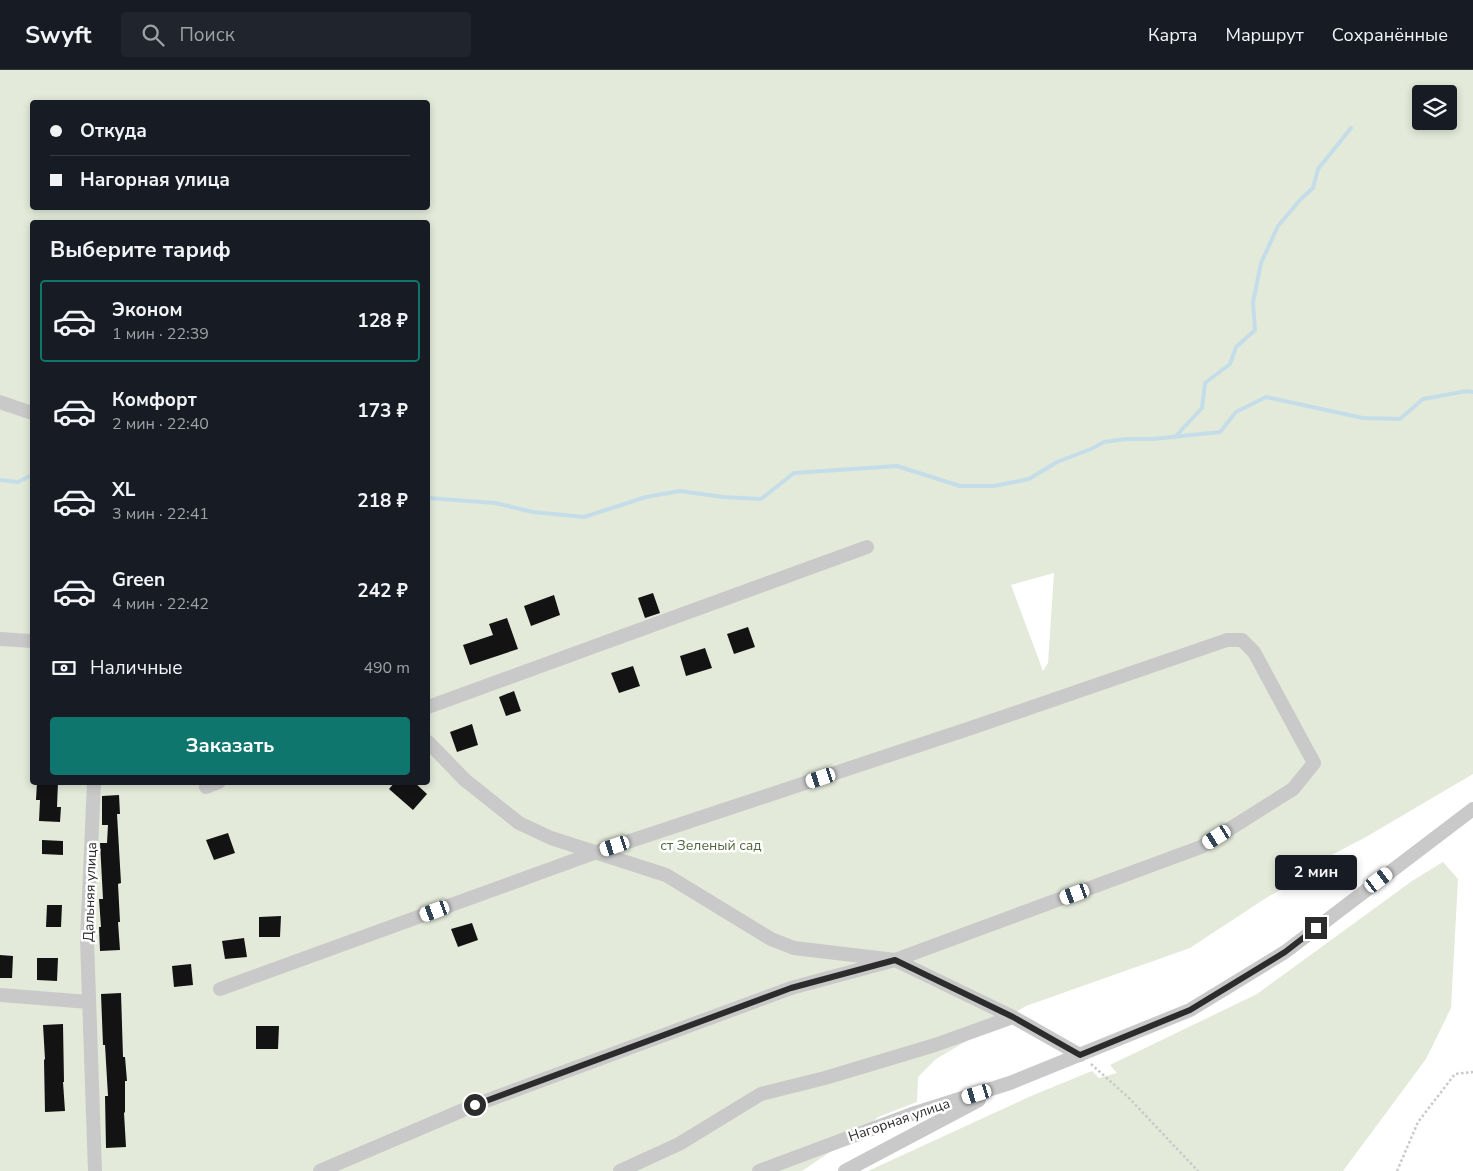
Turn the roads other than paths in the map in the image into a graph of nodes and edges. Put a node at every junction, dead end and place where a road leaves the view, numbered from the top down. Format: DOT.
graph roads {
  1 [pos="0,402"];
  2 [pos="30,412"];
  3 [pos="867,547"];
  4 [pos="0,639"];
  5 [pos="30,641"];
  6 [pos="430,706"];
  7 [pos="430,744"];
  8 [pos="94,785"];
  9 [pos="1473,809"];
  10 [pos="597,852"];
  11 [pos="895,960"];
  12 [pos="220,989"];
  13 [pos="0,995"];
  14 [pos="89,1002"];
  15 [pos="1013,1017"];
  16 [pos="1080,1055"];
  17 [pos="1010,1083"];
  18 [pos="96,1171"];
  19 [pos="320,1171"];
  20 [pos="620,1171"];
  21 [pos="759,1171"];
  22 [pos="845,1171"];
  1 -- 2 [label="street"];
  3 -- 6 [label="street"];
  4 -- 5 [label="street"];
  7 -- 10 [label="street"];
  8 -- 14 [label="street, Дальняя улица"];
  9 -- 16 [label="street, Нагорная улица"];
  10 -- 11 [label="street"];
  10 -- 11 [label="street"];
  10 -- 12 [label="street"];
  11 -- 15 [label="street"];
  11 -- 19 [label="street"];
  13 -- 14 [label="street"];
  14 -- 18 [label="street, Дальняя улица"];
  15 -- 16 [label="street"];
  15 -- 20 [label="street"];
  16 -- 17 [label="street, Нагорная улица"];
  17 -- 21 [label="street, Нагорная улица"];
  17 -- 22 [label="street"];
}
